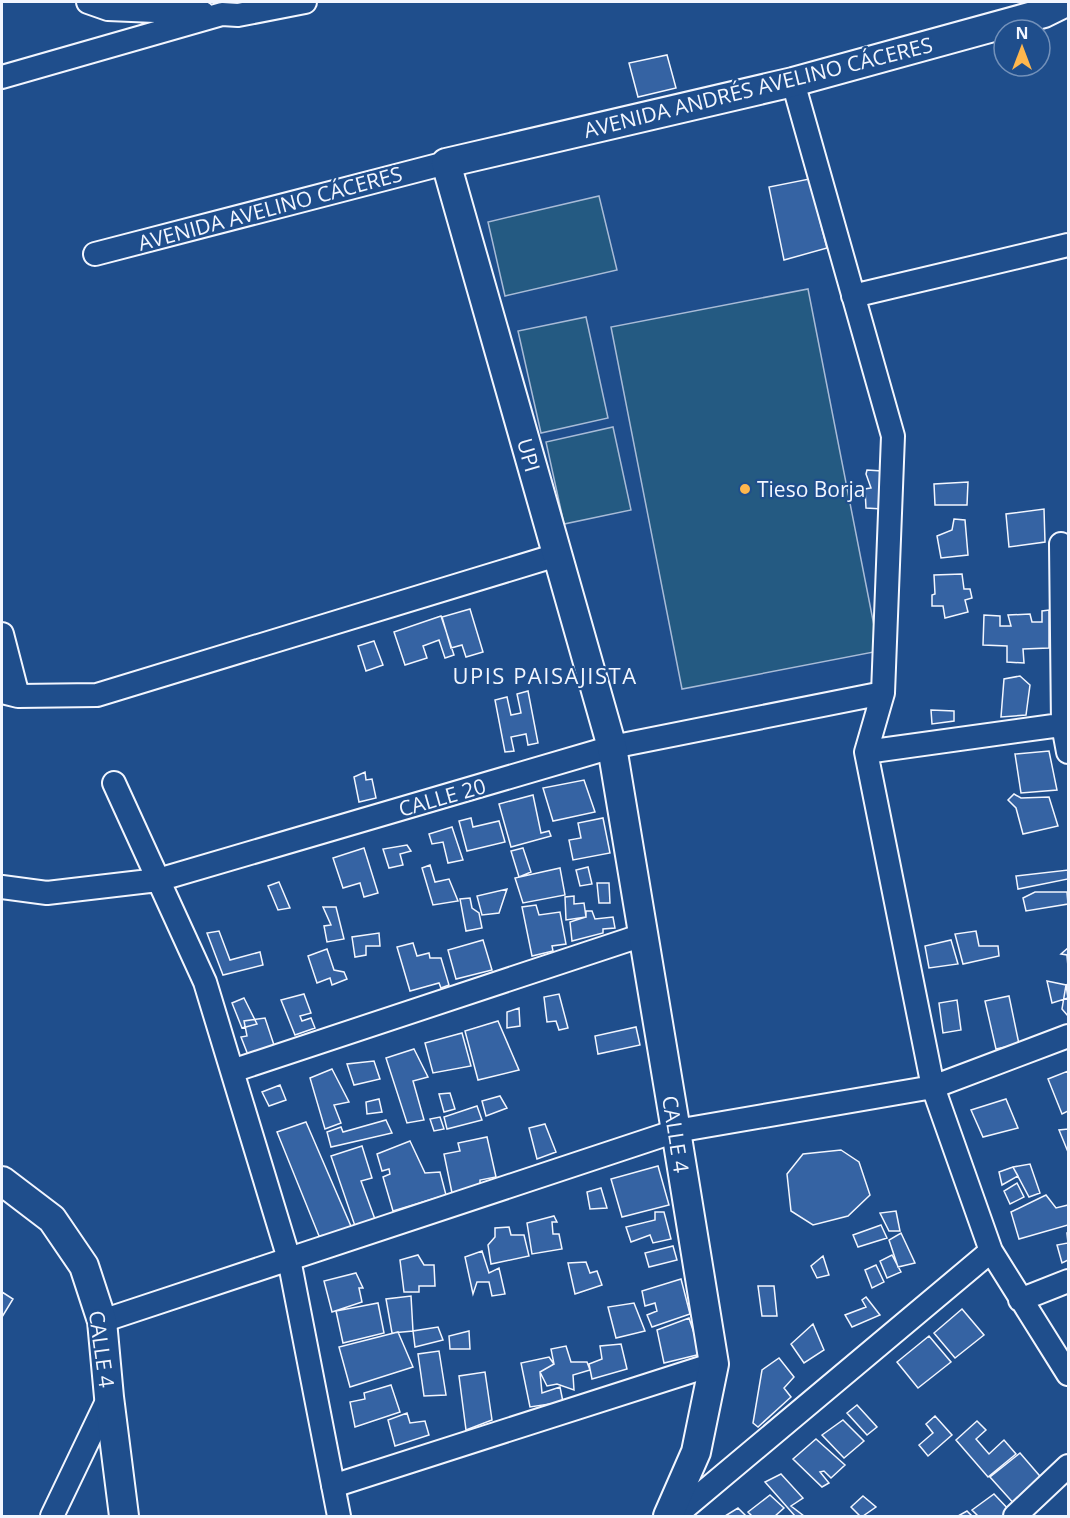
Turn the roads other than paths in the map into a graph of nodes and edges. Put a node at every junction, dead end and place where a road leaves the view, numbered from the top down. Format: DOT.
graph roads {
  1 [pos="88,2"];
  2 [pos="304,2"];
  3 [pos="1048,5"];
  4 [pos="195,7"];
  5 [pos="222,14"];
  6 [pos="2,77"];
  7 [pos="793,82"];
  8 [pos="446,163"];
  9 [pos="1068,245"];
  10 [pos="95,254"];
  11 [pos="853,296"];
  12 [pos="1061,544"];
  13 [pos="557,555"];
  14 [pos="2,634"];
  15 [pos="883,693"];
  16 [pos="10,694"];
  17 [pos="1066,725"];
  18 [pos="612,747"];
  19 [pos="866,752"];
  20 [pos="1068,752"];
  21 [pos="114,783"];
  22 [pos="158,880"];
  23 [pos="2,888"];
  24 [pos="643,935"];
  25 [pos="1068,1036"];
  26 [pos="232,1071"];
  27 [pos="933,1087"];
  28 [pos="676,1131"];
  29 [pos="2,1181"];
  30 [pos="991,1251"];
  31 [pos="289,1259"];
  32 [pos="1068,1281"];
  33 [pos="1020,1300"];
  34 [pos="102,1321"];
  35 [pos="714,1364"];
  36 [pos="1068,1374"];
  37 [pos="109,1397"];
  38 [pos="1068,1466"];
  39 [pos="333,1486"];
  40 [pos="52,1516"];
  41 [pos="124,1516"];
  42 [pos="339,1516"];
  43 [pos="668,1516"];
  44 [pos="675,1516"];
  45 [pos="1015,1516"];
  1 -- 4 [label="street"];
  2 -- 5 [label="street"];
  3 -- 7 [label="street, AVENIDA ANDRÉS AVELINO CÁCERES"];
  4 -- 5 [label="street"];
  5 -- 6 [label="street"];
  7 -- 8 [label="street, AVENIDA ANDRÉS AVELINO CÁCERES"];
  7 -- 11 [label="street"];
  8 -- 10 [label="street, AVENIDA AVELINO CÁCERES"];
  8 -- 13 [label="street, UPI"];
  9 -- 11 [label="street"];
  11 -- 15 [label="street"];
  12 -- 17 [label="street"];
  13 -- 16 [label="street"];
  13 -- 18 [label="street, UPI"];
  14 -- 16 [label="street"];
  15 -- 18 [label="street, CALLE 20"];
  15 -- 19 [label="street"];
  17 -- 19 [label="street"];
  17 -- 20 [label="street"];
  18 -- 22 [label="street, CALLE 20"];
  18 -- 24 [label="street, CALLE 4"];
  19 -- 27 [label="street"];
  21 -- 22 [label="street"];
  22 -- 23 [label="street, CALLE 20"];
  22 -- 26 [label="street"];
  24 -- 26 [label="street"];
  24 -- 28 [label="street, CALLE 4"];
  25 -- 27 [label="street"];
  26 -- 31 [label="street"];
  27 -- 28 [label="street"];
  27 -- 30 [label="street"];
  28 -- 31 [label="street"];
  28 -- 35 [label="street, CALLE 4"];
  29 -- 34 [label="street, CALLE 4"];
  30 -- 33 [label="street"];
  30 -- 44 [label="street"];
  31 -- 34 [label="street"];
  31 -- 39 [label="street"];
  32 -- 33 [label="street"];
  33 -- 36 [label="street"];
  34 -- 37 [label="street, CALLE 4"];
  35 -- 39 [label="street"];
  35 -- 43 [label="street, CALLE 4"];
  37 -- 40 [label="street"];
  37 -- 41 [label="street, CALLE 4"];
  38 -- 45 [label="street"];
  39 -- 42 [label="street"];
}
